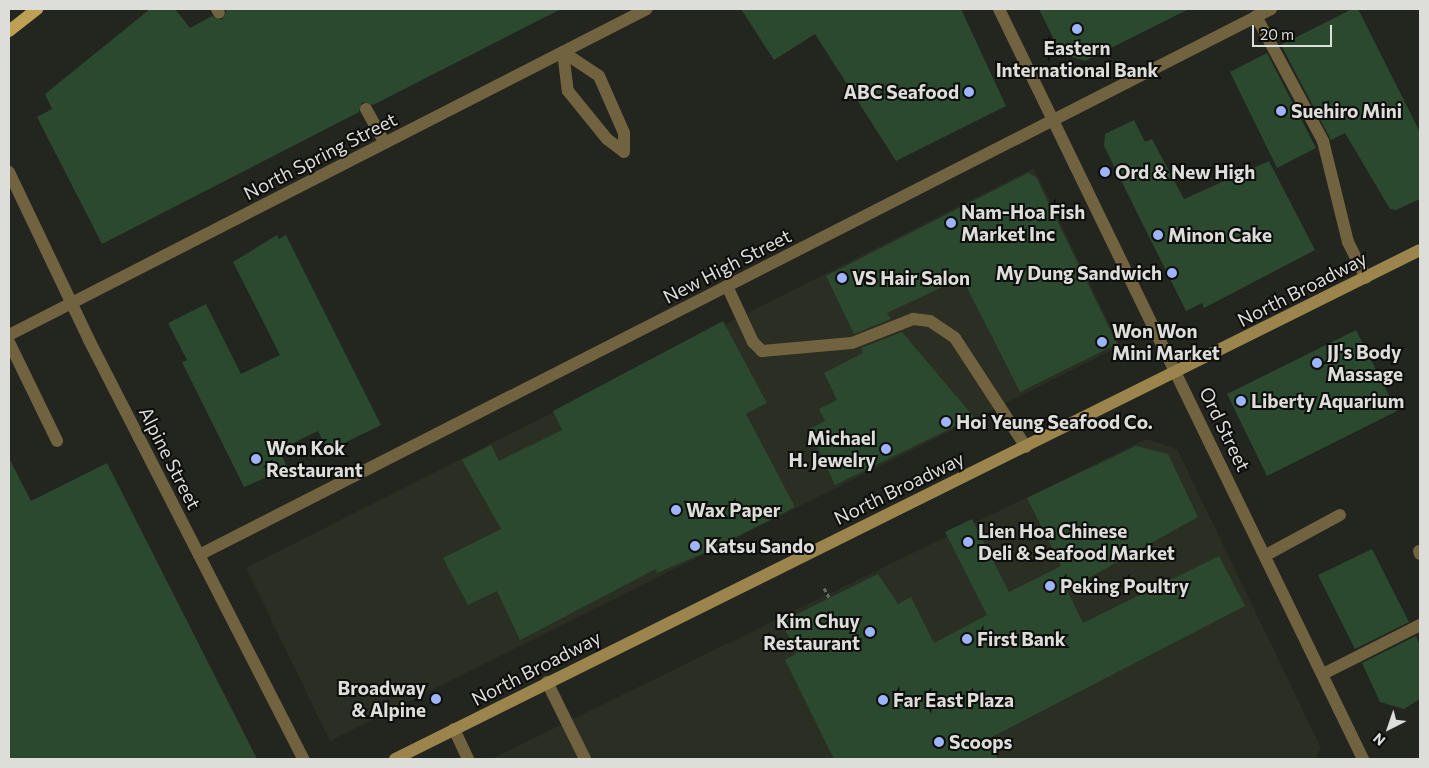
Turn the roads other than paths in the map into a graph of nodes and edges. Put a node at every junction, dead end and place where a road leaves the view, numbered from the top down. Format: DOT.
graph roads {
  1 [pos="37,9"];
  2 [pos="647,9"];
  3 [pos="999,9"];
  4 [pos="1271,9"];
  5 [pos="1256,16"];
  6 [pos="9,31"];
  7 [pos="563,52"];
  8 [pos="366,109"];
  9 [pos="1053,119"];
  10 [pos="386,143"];
  11 [pos="9,172"];
  12 [pos="1420,250"];
  13 [pos="1366,278"];
  14 [pos="727,286"];
  15 [pos="71,304"];
  16 [pos="9,335"];
  17 [pos="9,342"];
  18 [pos="1177,371"];
  19 [pos="57,442"];
  20 [pos="1026,447"];
  21 [pos="1340,515"];
  22 [pos="199,555"];
  23 [pos="1266,555"];
  24 [pos="1420,625"];
  25 [pos="1323,674"];
  26 [pos="547,682"];
  27 [pos="454,729"];
  28 [pos="303,759"];
  29 [pos="394,759"];
  30 [pos="468,759"];
  31 [pos="585,759"];
  32 [pos="1364,759"];
  1 -- 6 [label="main road"];
  2 -- 7 [label="street, North Spring Street"];
  3 -- 9 [label="street, Ord Street"];
  4 -- 5 [label="street, New High Street"];
  5 -- 9 [label="street, New High Street"];
  5 -- 13 [label="street"];
  7 -- 7 [label="street"];
  7 -- 10 [label="street, North Spring Street"];
  8 -- 10 [label="street"];
  9 -- 14 [label="street, New High Street"];
  9 -- 18 [label="street, Ord Street"];
  10 -- 15 [label="street, North Spring Street"];
  11 -- 15 [label="street, Alpine Street"];
  12 -- 13 [label="main road, North Broadway"];
  13 -- 18 [label="main road, North Broadway"];
  14 -- 20 [label="street"];
  14 -- 22 [label="street, New High Street"];
  15 -- 16 [label="street, North Spring Street"];
  15 -- 22 [label="street, Alpine Street"];
  17 -- 19 [label="street"];
  18 -- 20 [label="main road, North Broadway"];
  18 -- 23 [label="street, Ord Street"];
  20 -- 26 [label="main road, North Broadway"];
  21 -- 23 [label="street"];
  22 -- 28 [label="street, Alpine Street"];
  23 -- 25 [label="street, Ord Street"];
  24 -- 25 [label="street"];
  25 -- 32 [label="street, Ord Street"];
  26 -- 27 [label="main road, North Broadway"];
  26 -- 31 [label="street"];
  27 -- 29 [label="main road, North Broadway"];
  27 -- 30 [label="street"];
}
